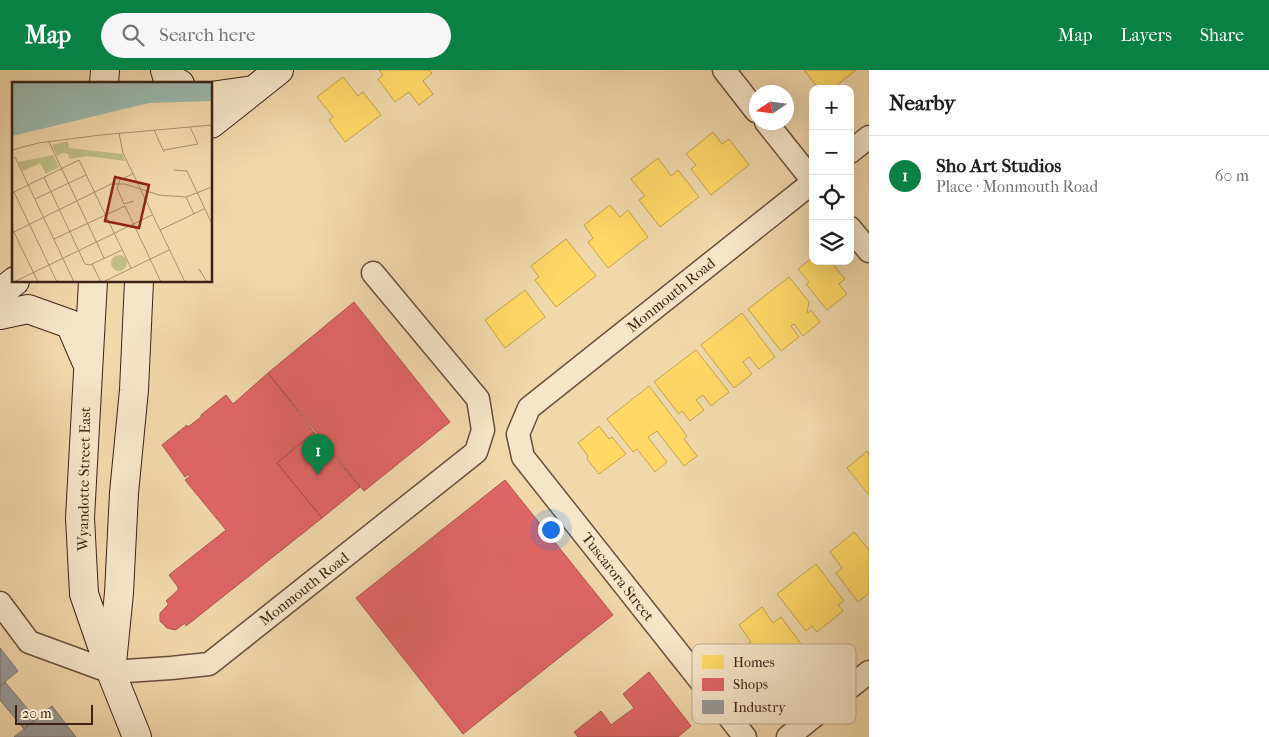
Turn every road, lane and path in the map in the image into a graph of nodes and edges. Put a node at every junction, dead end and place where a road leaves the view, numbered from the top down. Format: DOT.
graph roads {
  1 [pos="165,70"];
  2 [pos="279,70"];
  3 [pos="724,70"];
  4 [pos="176,82"];
  5 [pos="253,90"];
  6 [pos="212,96"];
  7 [pos="749,102"];
  8 [pos="212,123"];
  9 [pos="772,130"];
  10 [pos="869,137"];
  11 [pos="854,149"];
  12 [pos="809,176"];
  13 [pos="809,184"];
  14 [pos="854,233"];
  15 [pos="869,251"];
  16 [pos="373,273"];
  17 [pos="13,282"];
  18 [pos="93,282"];
  19 [pos="139,282"];
  20 [pos="0,293"];
  21 [pos="0,315"];
  22 [pos="88,367"];
  23 [pos="529,408"];
  24 [pos="0,603"];
  25 [pos="692,670"];
  26 [pos="111,672"];
  27 [pos="869,672"];
  28 [pos="856,682"];
  29 [pos="735,724"];
  30 [pos="804,724"];
  31 [pos="138,737"];
  32 [pos="745,737"];
  33 [pos="788,737"];
  1 -- 4 [label="main road"];
  2 -- 5 [label="main road"];
  3 -- 7 [label="street"];
  5 -- 6 [label="main road"];
  5 -- 8 [label="main road"];
  9 -- 12 [label="street"];
  10 -- 11 [label="street"];
  13 -- 23 [label="street, Monmouth Road"];
  14 -- 15 [label="street"];
  16 -- 26 [label="street, Monmouth Road"];
  17 -- 20 [label="main road"];
  18 -- 22 [label="main road, Wyandotte Street East"];
  19 -- 26 [label="main road, Wyandotte Street East"];
  21 -- 22 [label="main road"];
  22 -- 26 [label="main road, Wyandotte Street East"];
  23 -- 25 [label="street, Tuscarora Street"];
  24 -- 26 [label="street"];
  26 -- 31 [label="main road, Wyandotte Street East"];
  27 -- 28 [label="street"];
  29 -- 32 [label="street, Tuscarora Street"];
  30 -- 33 [label="street"];
}
